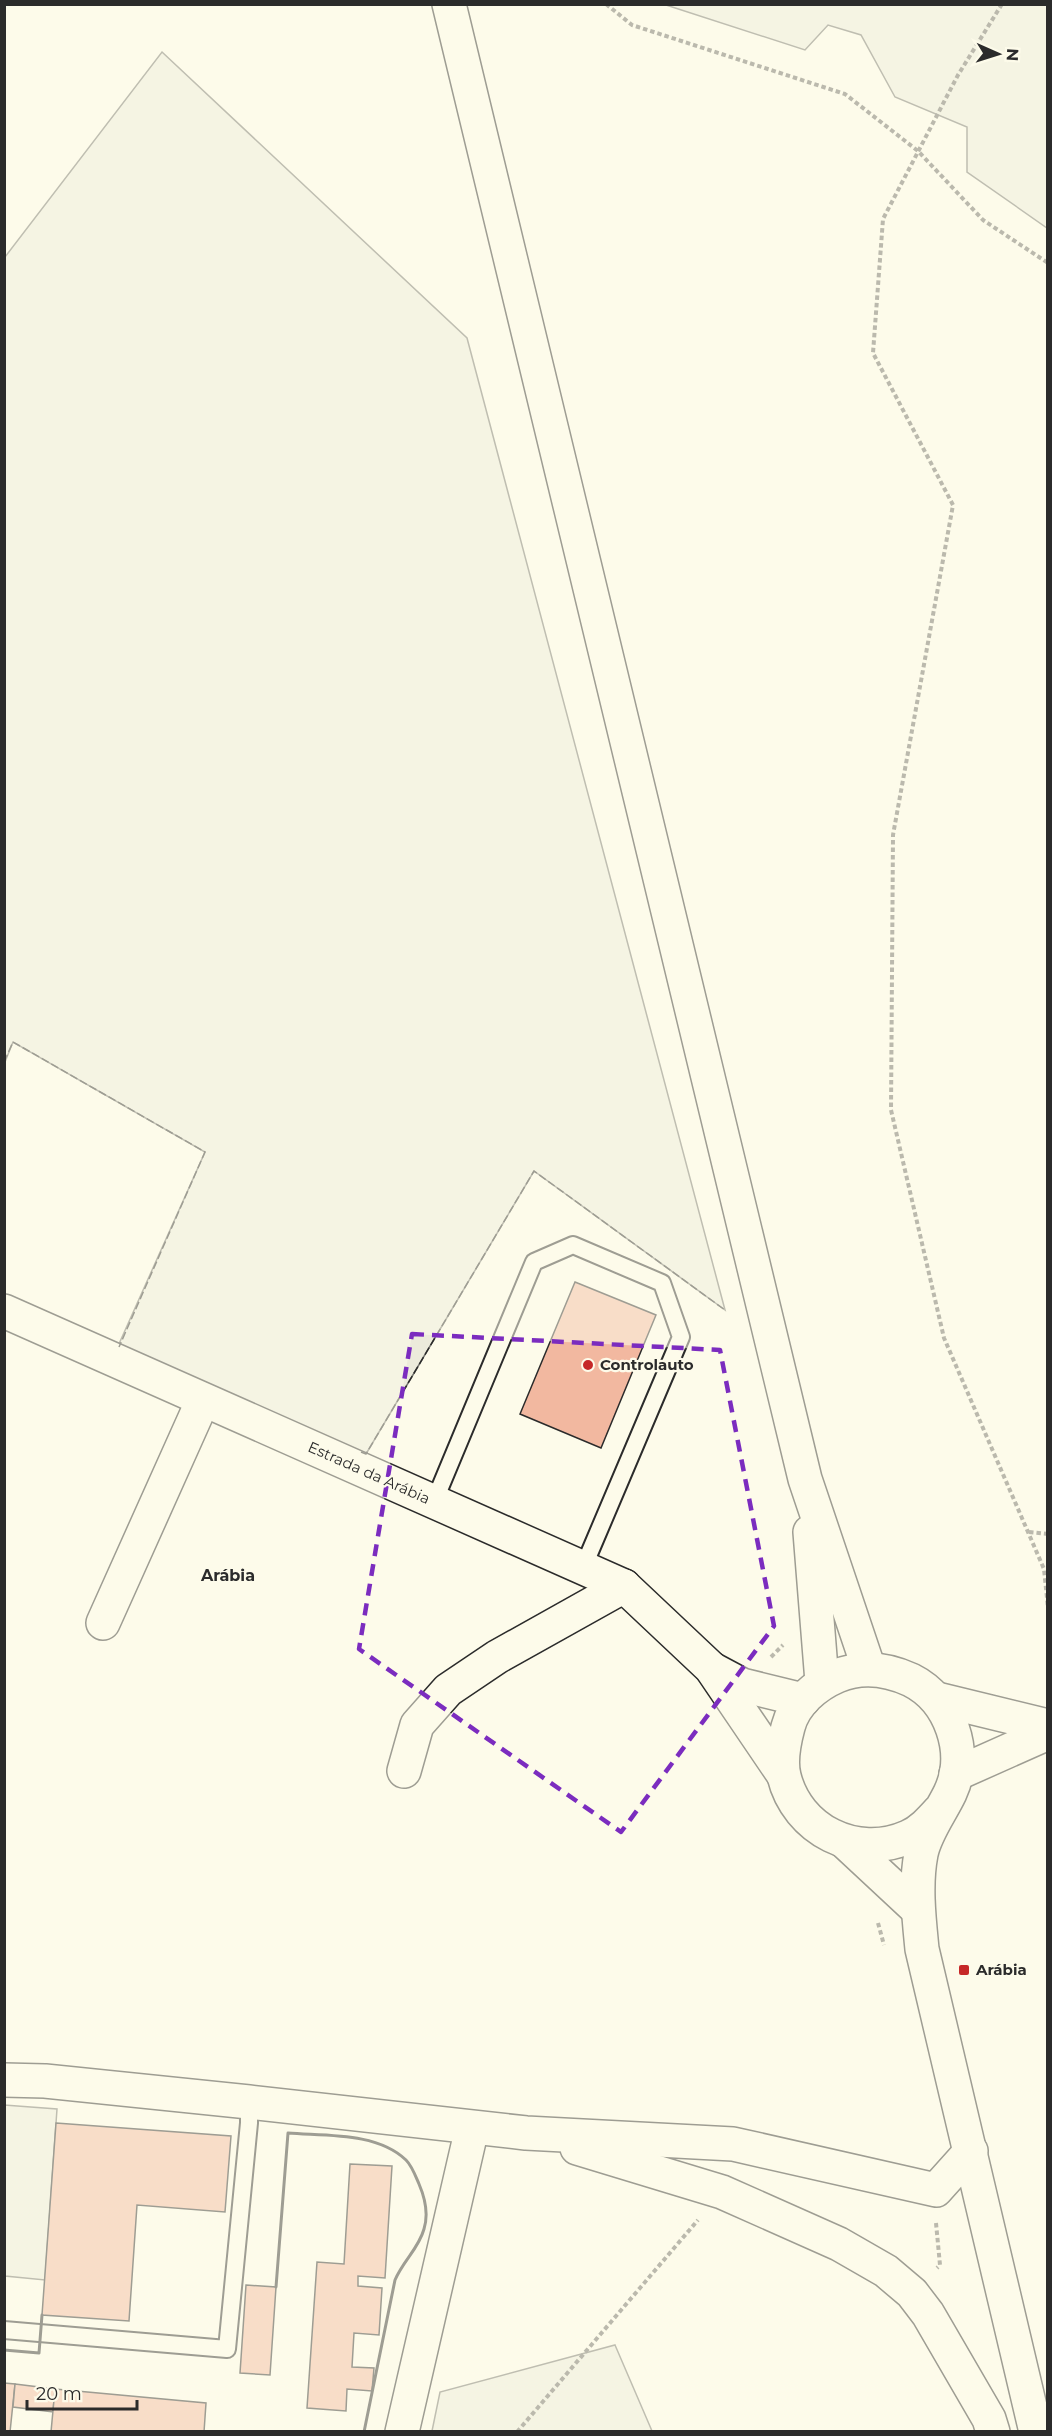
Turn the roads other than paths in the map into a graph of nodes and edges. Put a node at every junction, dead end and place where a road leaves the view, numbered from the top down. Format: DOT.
graph roads {
  1 [pos="449,4"];
  2 [pos="4,1311"];
  3 [pos="203,1400"];
  4 [pos="805,1479"];
  5 [pos="434,1502"];
  6 [pos="583,1568"];
  7 [pos="624,1586"];
  8 [pos="104,1623"];
  9 [pos="711,1668"];
  10 [pos="869,1669"];
  11 [pos="812,1691"];
  12 [pos="937,1699"];
  13 [pos="1047,1726"];
  14 [pos="1047,1733"];
  15 [pos="404,1771"];
  16 [pos="783,1774"];
  17 [pos="956,1774"];
  18 [pos="942,1808"];
  19 [pos="845,1842"];
  20 [pos="918,1910"];
  21 [pos="4,2080"];
  22 [pos="249,2102"];
  23 [pos="472,2128"];
  24 [pos="526,2133"];
  25 [pos="971,2151"];
  26 [pos="4,2330"];
  27 [pos="402,2432"];
  28 [pos="993,2432"];
  29 [pos="1036,2432"];
  1 -- 4 [label="street"];
  2 -- 3 [label="street, Estrada da Arábia"];
  3 -- 5 [label="street, Estrada da Arábia"];
  3 -- 8 [label="street"];
  4 -- 10 [label="street"];
  4 -- 11 [label="street"];
  5 -- 6 [label="street, Estrada da Arábia"];
  5 -- 6 [label="lane"];
  6 -- 7 [label="street, Estrada da Arábia"];
  7 -- 9 [label="street, Estrada da Arábia"];
  7 -- 15 [label="street"];
  9 -- 11 [label="street"];
  9 -- 16 [label="street"];
  10 -- 11 [label="street"];
  10 -- 12 [label="street"];
  11 -- 16 [label="street"];
  12 -- 13 [label="street"];
  12 -- 17 [label="street"];
  14 -- 17 [label="street"];
  16 -- 19 [label="street"];
  17 -- 18 [label="street"];
  18 -- 19 [label="street"];
  18 -- 20 [label="street"];
  19 -- 20 [label="street"];
  20 -- 25 [label="street"];
  21 -- 22 [label="street"];
  22 -- 23 [label="street"];
  22 -- 26 [label="lane"];
  23 -- 24 [label="street"];
  23 -- 27 [label="street"];
  24 -- 25 [label="street"];
  24 -- 28 [label="street"];
  25 -- 29 [label="street"];
}
